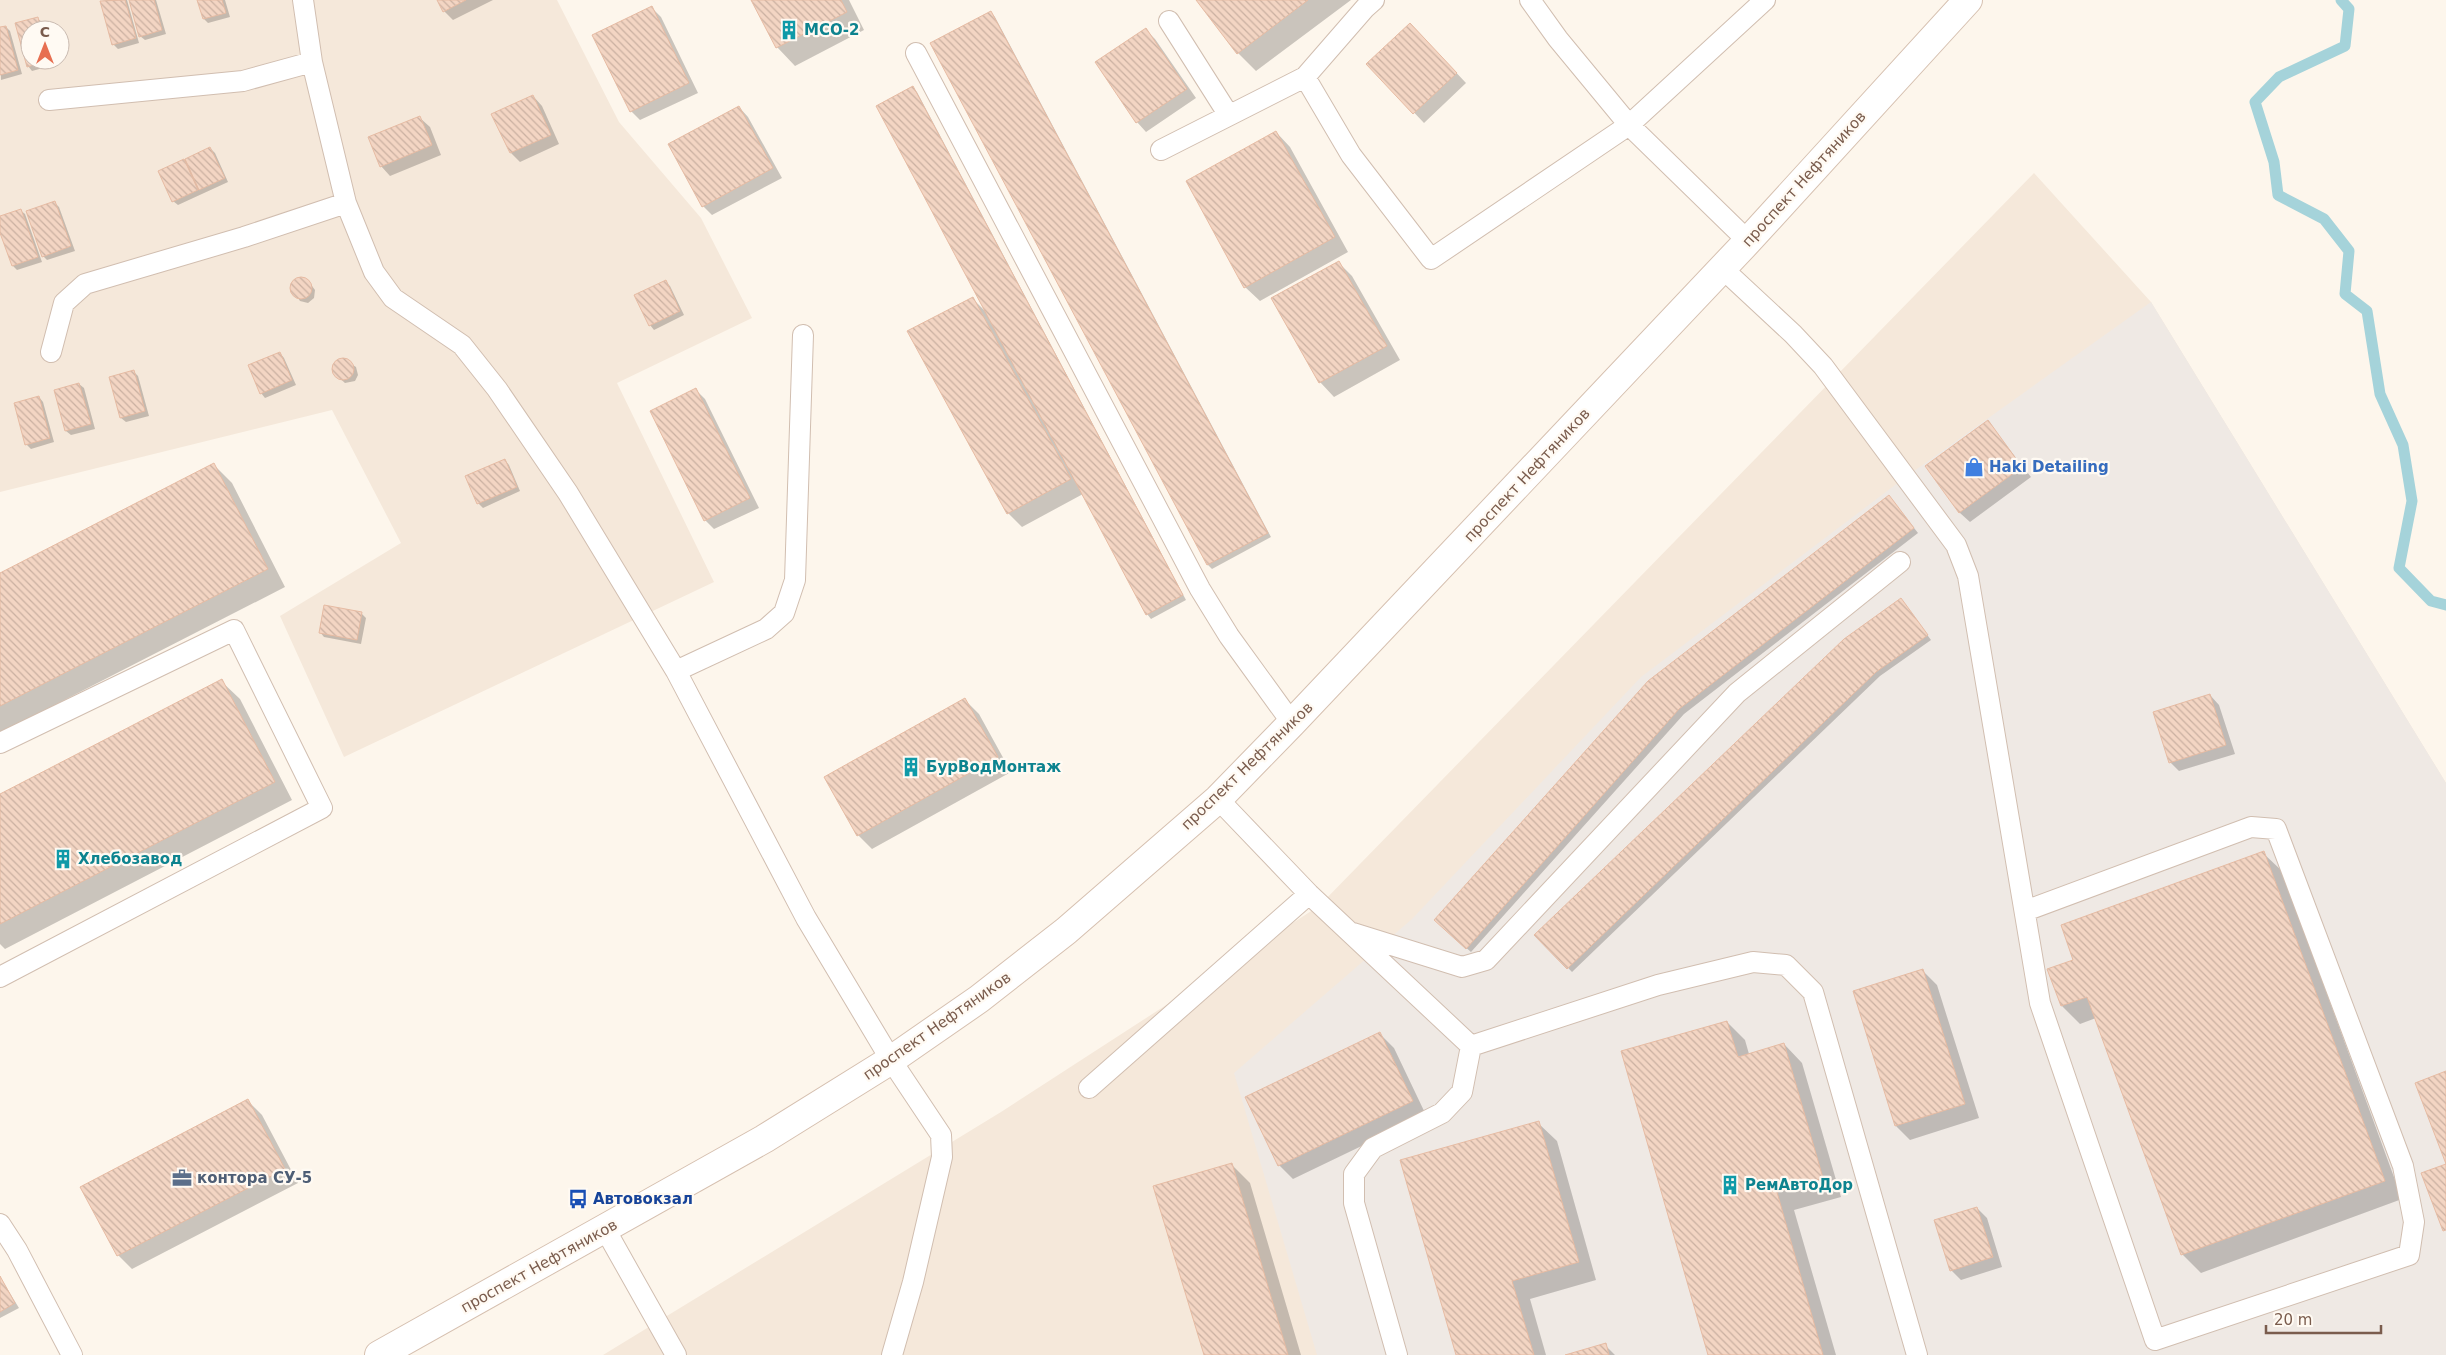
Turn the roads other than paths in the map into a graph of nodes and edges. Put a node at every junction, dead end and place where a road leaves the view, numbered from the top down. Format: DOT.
graph roads {
  1 [pos="303,0"];
  2 [pos="1374,0"];
  3 [pos="1530,0"];
  4 [pos="1766,0"];
  5 [pos="1968,0"];
  6 [pos="1169,20"];
  7 [pos="916,53"];
  8 [pos="312,62"];
  9 [pos="1305,77"];
  10 [pos="49,100"];
  11 [pos="1228,114"];
  12 [pos="1629,125"];
  13 [pos="1161,150"];
  14 [pos="346,203"];
  15 [pos="1748,241"];
  16 [pos="1722,268"];
  17 [pos="804,335"];
  18 [pos="51,352"];
  19 [pos="1900,562"];
  20 [pos="676,671"];
  21 [pos="1292,723"];
  22 [pos="0,743"];
  23 [pos="1218,799"];
  24 [pos="1309,894"];
  25 [pos="2025,911"];
  26 [pos="1349,931"];
  27 [pos="0,978"];
  28 [pos="1471,1046"];
  29 [pos="891,1060"];
  30 [pos="1089,1088"];
  31 [pos="0,1224"];
  32 [pos="605,1229"];
  33 [pos="72,1355"];
  34 [pos="379,1355"];
  35 [pos="676,1355"];
  36 [pos="892,1355"];
  37 [pos="1397,1355"];
  38 [pos="1917,1355"];
  1 -- 8 [label="lane"];
  2 -- 9 [label="lane"];
  3 -- 12 [label="lane"];
  4 -- 12 [label="lane"];
  5 -- 15 [label="main road, проспект Нефтяников"];
  6 -- 11 [label="lane"];
  7 -- 21 [label="lane"];
  8 -- 10 [label="lane"];
  8 -- 14 [label="lane"];
  9 -- 11 [label="lane"];
  9 -- 12 [label="lane"];
  11 -- 13 [label="lane"];
  12 -- 15 [label="lane"];
  14 -- 18 [label="lane"];
  14 -- 20 [label="lane"];
  15 -- 16 [label="main road, проспект Нефтяников"];
  16 -- 21 [label="main road, проспект Нефтяников"];
  16 -- 25 [label="lane"];
  17 -- 20 [label="lane"];
  19 -- 26 [label="lane"];
  20 -- 29 [label="lane"];
  21 -- 23 [label="main road, проспект Нефтяников"];
  22 -- 27 [label="lane"];
  23 -- 24 [label="lane"];
  23 -- 29 [label="main road, проспект Нефтяников"];
  24 -- 26 [label="lane"];
  24 -- 30 [label="lane"];
  25 -- 25 [label="lane"];
  26 -- 28 [label="lane"];
  28 -- 37 [label="lane"];
  28 -- 38 [label="lane"];
  29 -- 32 [label="main road, проспект Нефтяников"];
  29 -- 36 [label="lane"];
  31 -- 33 [label="lane"];
  32 -- 34 [label="main road, проспект Нефтяников"];
  32 -- 35 [label="lane"];
}
